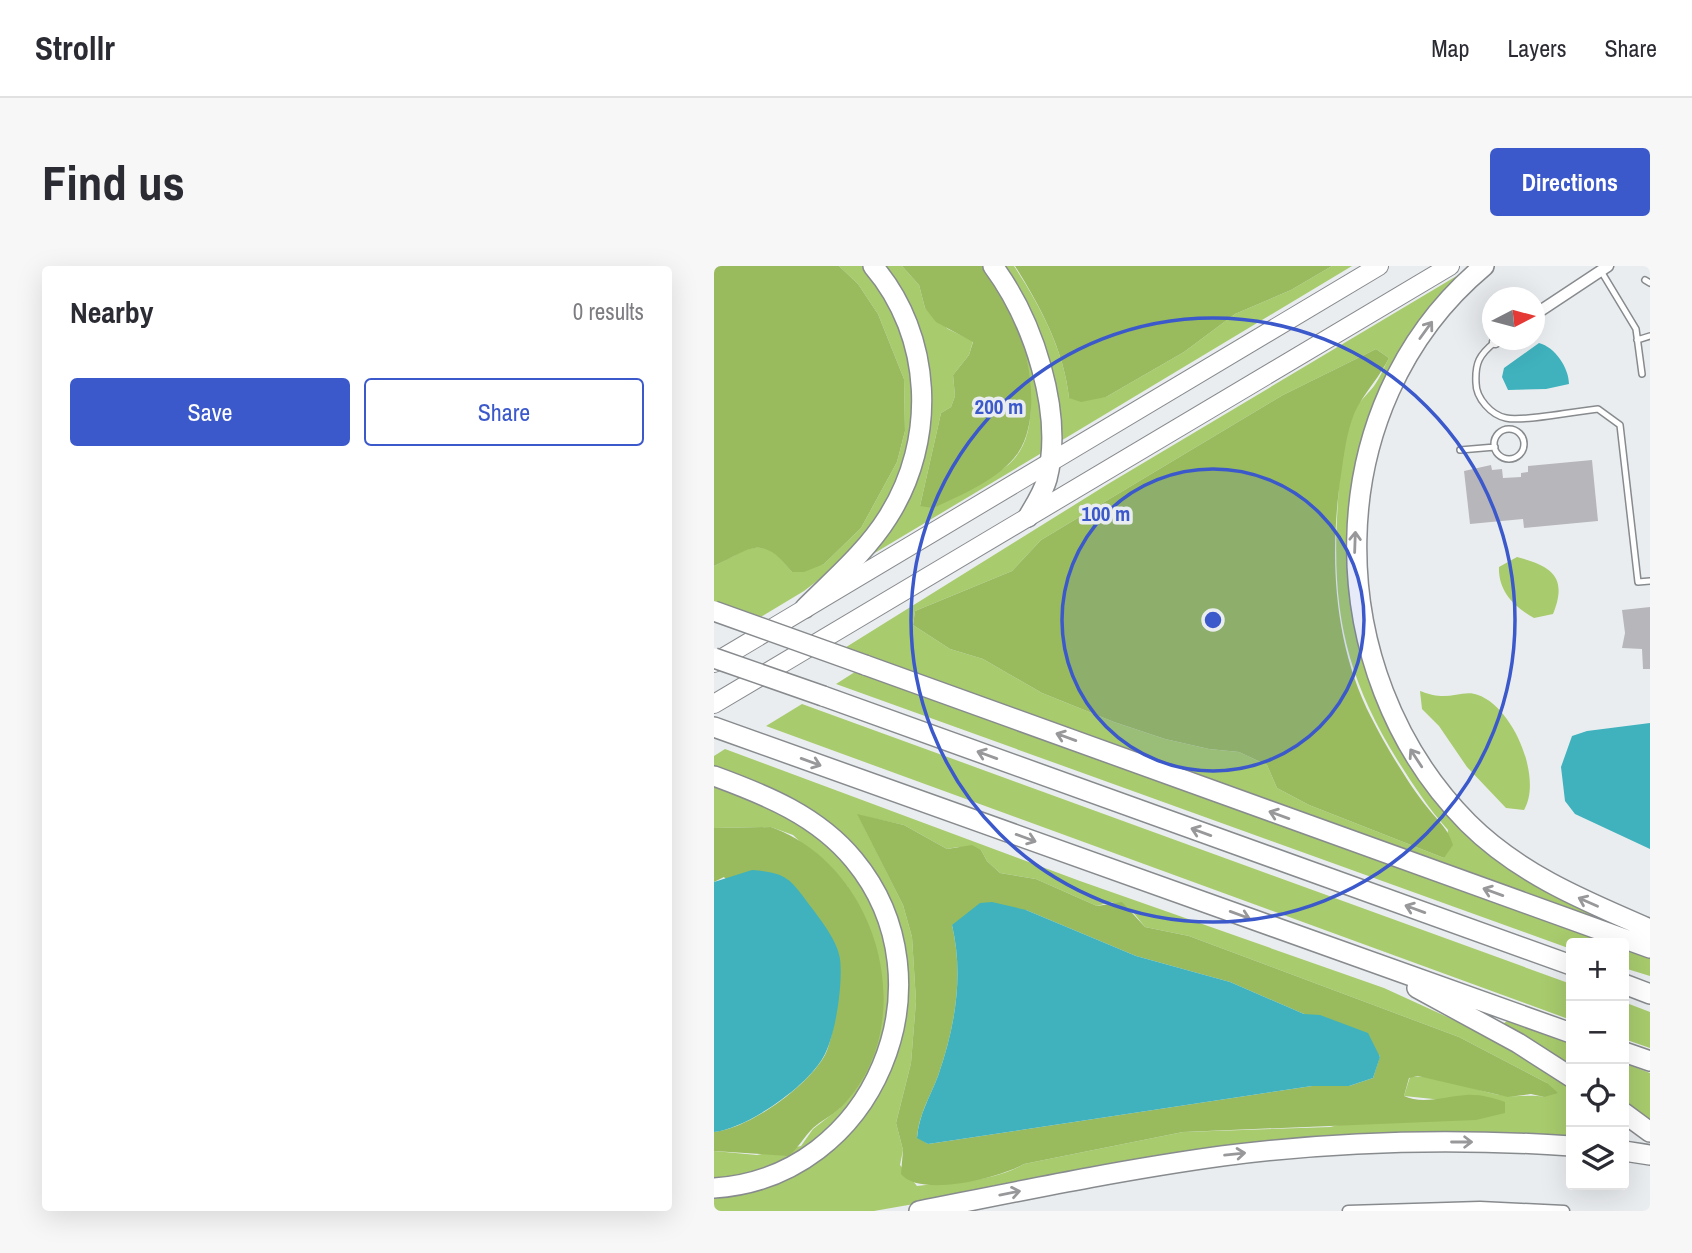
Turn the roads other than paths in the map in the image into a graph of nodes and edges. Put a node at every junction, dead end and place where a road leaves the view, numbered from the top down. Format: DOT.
graph roads {
  1 [pos="873,266"];
  2 [pos="993,266"];
  3 [pos="1379,266"];
  4 [pos="1450,266"];
  5 [pos="1484,266"];
  6 [pos="1605,268"];
  7 [pos="1545,308"];
  8 [pos="1650,336"];
  9 [pos="1637,340"];
  10 [pos="1485,350"];
  11 [pos="1642,374"];
  12 [pos="1507,419"];
  13 [pos="1508,430"];
  14 [pos="1495,447"];
  15 [pos="1460,450"];
  16 [pos="1049,463"];
  17 [pos="1028,517"];
  18 [pos="1650,581"];
  19 [pos="805,608"];
  20 [pos="714,611"];
  21 [pos="714,657"];
  22 [pos="714,663"];
  23 [pos="714,704"];
  24 [pos="714,727"];
  25 [pos="714,776"];
  26 [pos="1650,929"];
  27 [pos="1650,948"];
  28 [pos="1364,959"];
  29 [pos="1566,963"];
  30 [pos="1629,986"];
  31 [pos="1650,993"];
  32 [pos="1566,1031"];
  33 [pos="1629,1054"];
  34 [pos="1650,1061"];
  35 [pos="1566,1074"];
  36 [pos="1629,1117"];
  37 [pos="1650,1132"];
  38 [pos="1566,1146"];
  39 [pos="1629,1152"];
  40 [pos="1650,1154"];
  41 [pos="714,1188"];
  42 [pos="919,1211"];
  43 [pos="1348,1211"];
  44 [pos="1564,1211"];
  1 -- 19 [label="highway"];
  2 -- 16 [label="highway"];
  3 -- 16 [label="main road"];
  4 -- 17 [label="main road"];
  26 -- 5 [label="highway, one-way"];
  6 -- 7 [label="street"];
  6 -- 9 [label="lane"];
  8 -- 9 [label="lane"];
  9 -- 11 [label="lane"];
  10 -- 12 [label="lane"];
  12 -- 13 [label="lane"];
  12 -- 18 [label="lane"];
  13 -- 14 [label="lane"];
  13 -- 14 [label="lane"];
  14 -- 15 [label="lane"];
  16 -- 17 [label="highway"];
  16 -- 19 [label="main road"];
  17 -- 23 [label="main road"];
  19 -- 22 [label="main road"];
  27 -- 20 [label="highway, one-way, bridge"];
  29 -- 21 [label="highway, one-way, bridge"];
  24 -- 28 [label="highway, one-way"];
  25 -- 41 [label="highway"];
  28 -- 32 [label="highway"];
  28 -- 35 [label="highway"];
  30 -- 31 [label="highway"];
  33 -- 34 [label="highway"];
  36 -- 37 [label="highway"];
  42 -- 38 [label="highway, one-way"];
  39 -- 40 [label="highway"];
  43 -- 44 [label="street"];
}
